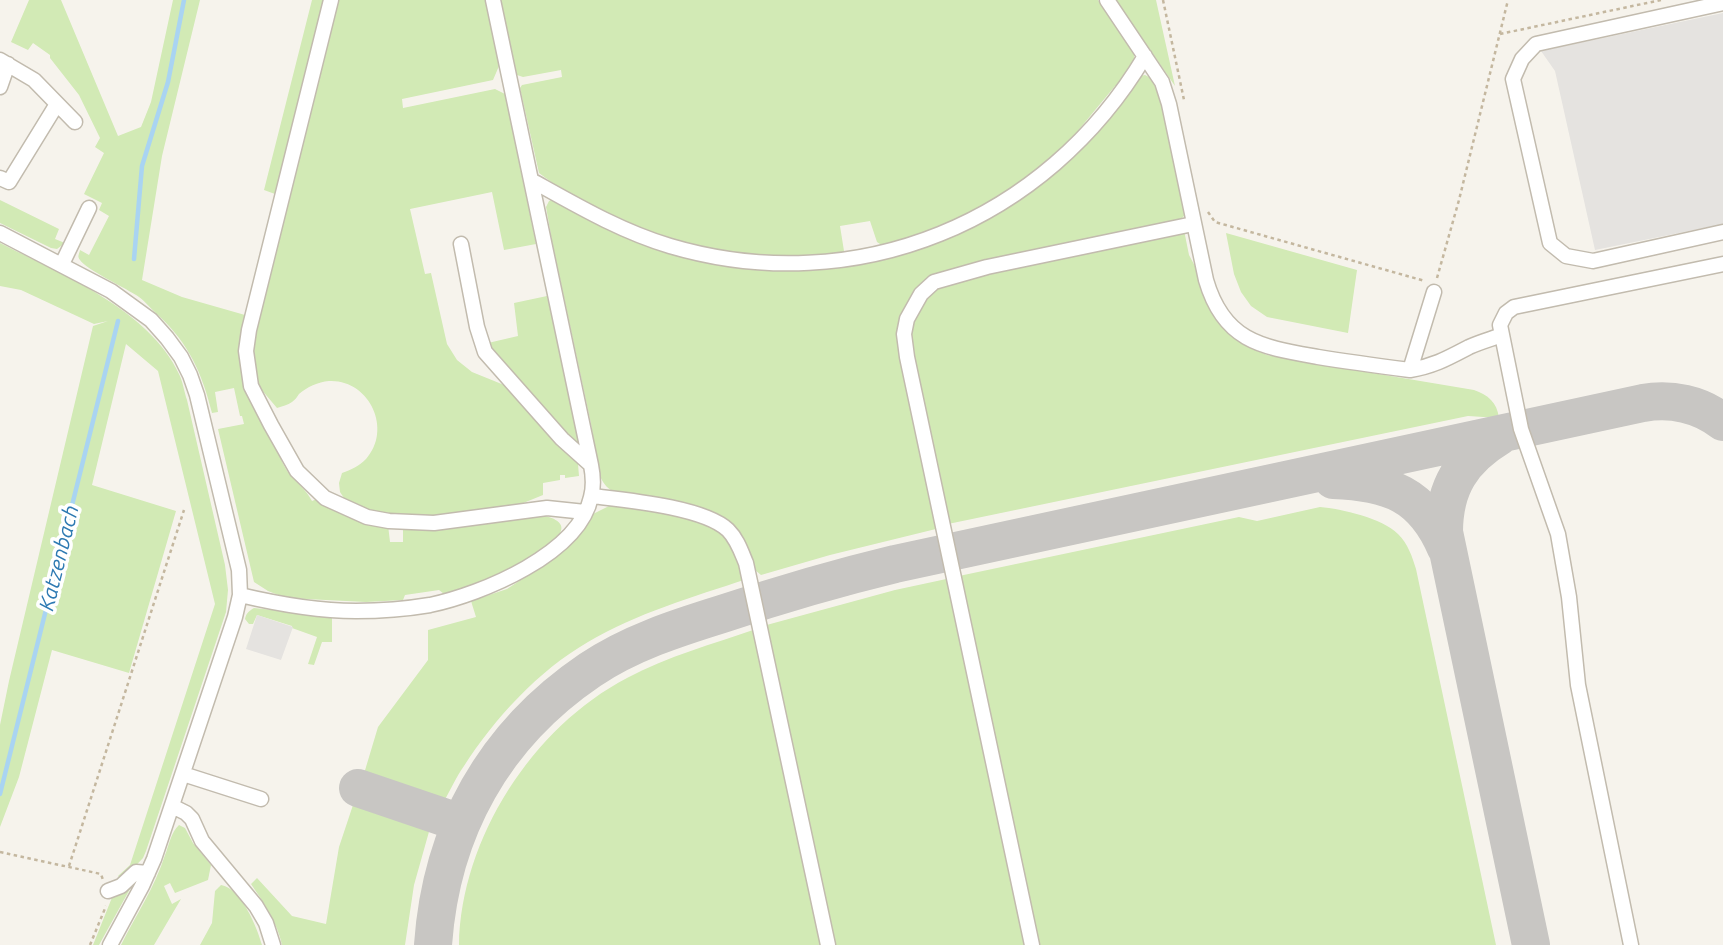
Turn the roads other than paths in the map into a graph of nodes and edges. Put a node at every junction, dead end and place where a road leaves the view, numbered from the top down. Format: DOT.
graph roads {
  1 [pos="331,0"];
  2 [pos="493,0"];
  3 [pos="1107,0"];
  4 [pos="1723,3"];
  5 [pos="1145,56"];
  6 [pos="4,62"];
  7 [pos="0,86"];
  8 [pos="57,104"];
  9 [pos="75,122"];
  10 [pos="0,178"];
  11 [pos="531,180"];
  12 [pos="89,208"];
  13 [pos="1193,224"];
  14 [pos="1723,232"];
  15 [pos="0,233"];
  16 [pos="461,244"];
  17 [pos="62,264"];
  18 [pos="1723,264"];
  19 [pos="1434,292"];
  20 [pos="1502,335"];
  21 [pos="1410,370"];
  22 [pos="592,465"];
  23 [pos="592,496"];
  24 [pos="586,512"];
  25 [pos="240,595"];
  26 [pos="183,774"];
  27 [pos="261,799"];
  28 [pos="172,806"];
  29 [pos="148,873"];
  30 [pos="108,891"];
  31 [pos="110,945"];
  32 [pos="272,945"];
  33 [pos="828,945"];
  34 [pos="1032,945"];
  35 [pos="1631,945"];
  1 -- 24 [label="street"];
  2 -- 11 [label="street"];
  3 -- 5 [label="street"];
  4 -- 14 [label="street"];
  5 -- 11 [label="street"];
  5 -- 13 [label="street"];
  6 -- 7 [label="street"];
  6 -- 8 [label="street"];
  8 -- 9 [label="street"];
  8 -- 10 [label="street"];
  11 -- 22 [label="street"];
  12 -- 17 [label="street"];
  13 -- 21 [label="street"];
  13 -- 34 [label="street"];
  15 -- 17 [label="street"];
  16 -- 22 [label="street"];
  17 -- 25 [label="street"];
  18 -- 20 [label="street"];
  19 -- 21 [label="street"];
  20 -- 21 [label="street"];
  20 -- 35 [label="street"];
  22 -- 23 [label="street"];
  23 -- 24 [label="street"];
  23 -- 33 [label="street"];
  24 -- 25 [label="street"];
  25 -- 26 [label="street"];
  26 -- 27 [label="street"];
  26 -- 28 [label="street"];
  28 -- 29 [label="street"];
  28 -- 32 [label="street"];
  29 -- 30 [label="street"];
  29 -- 31 [label="street"];
}
